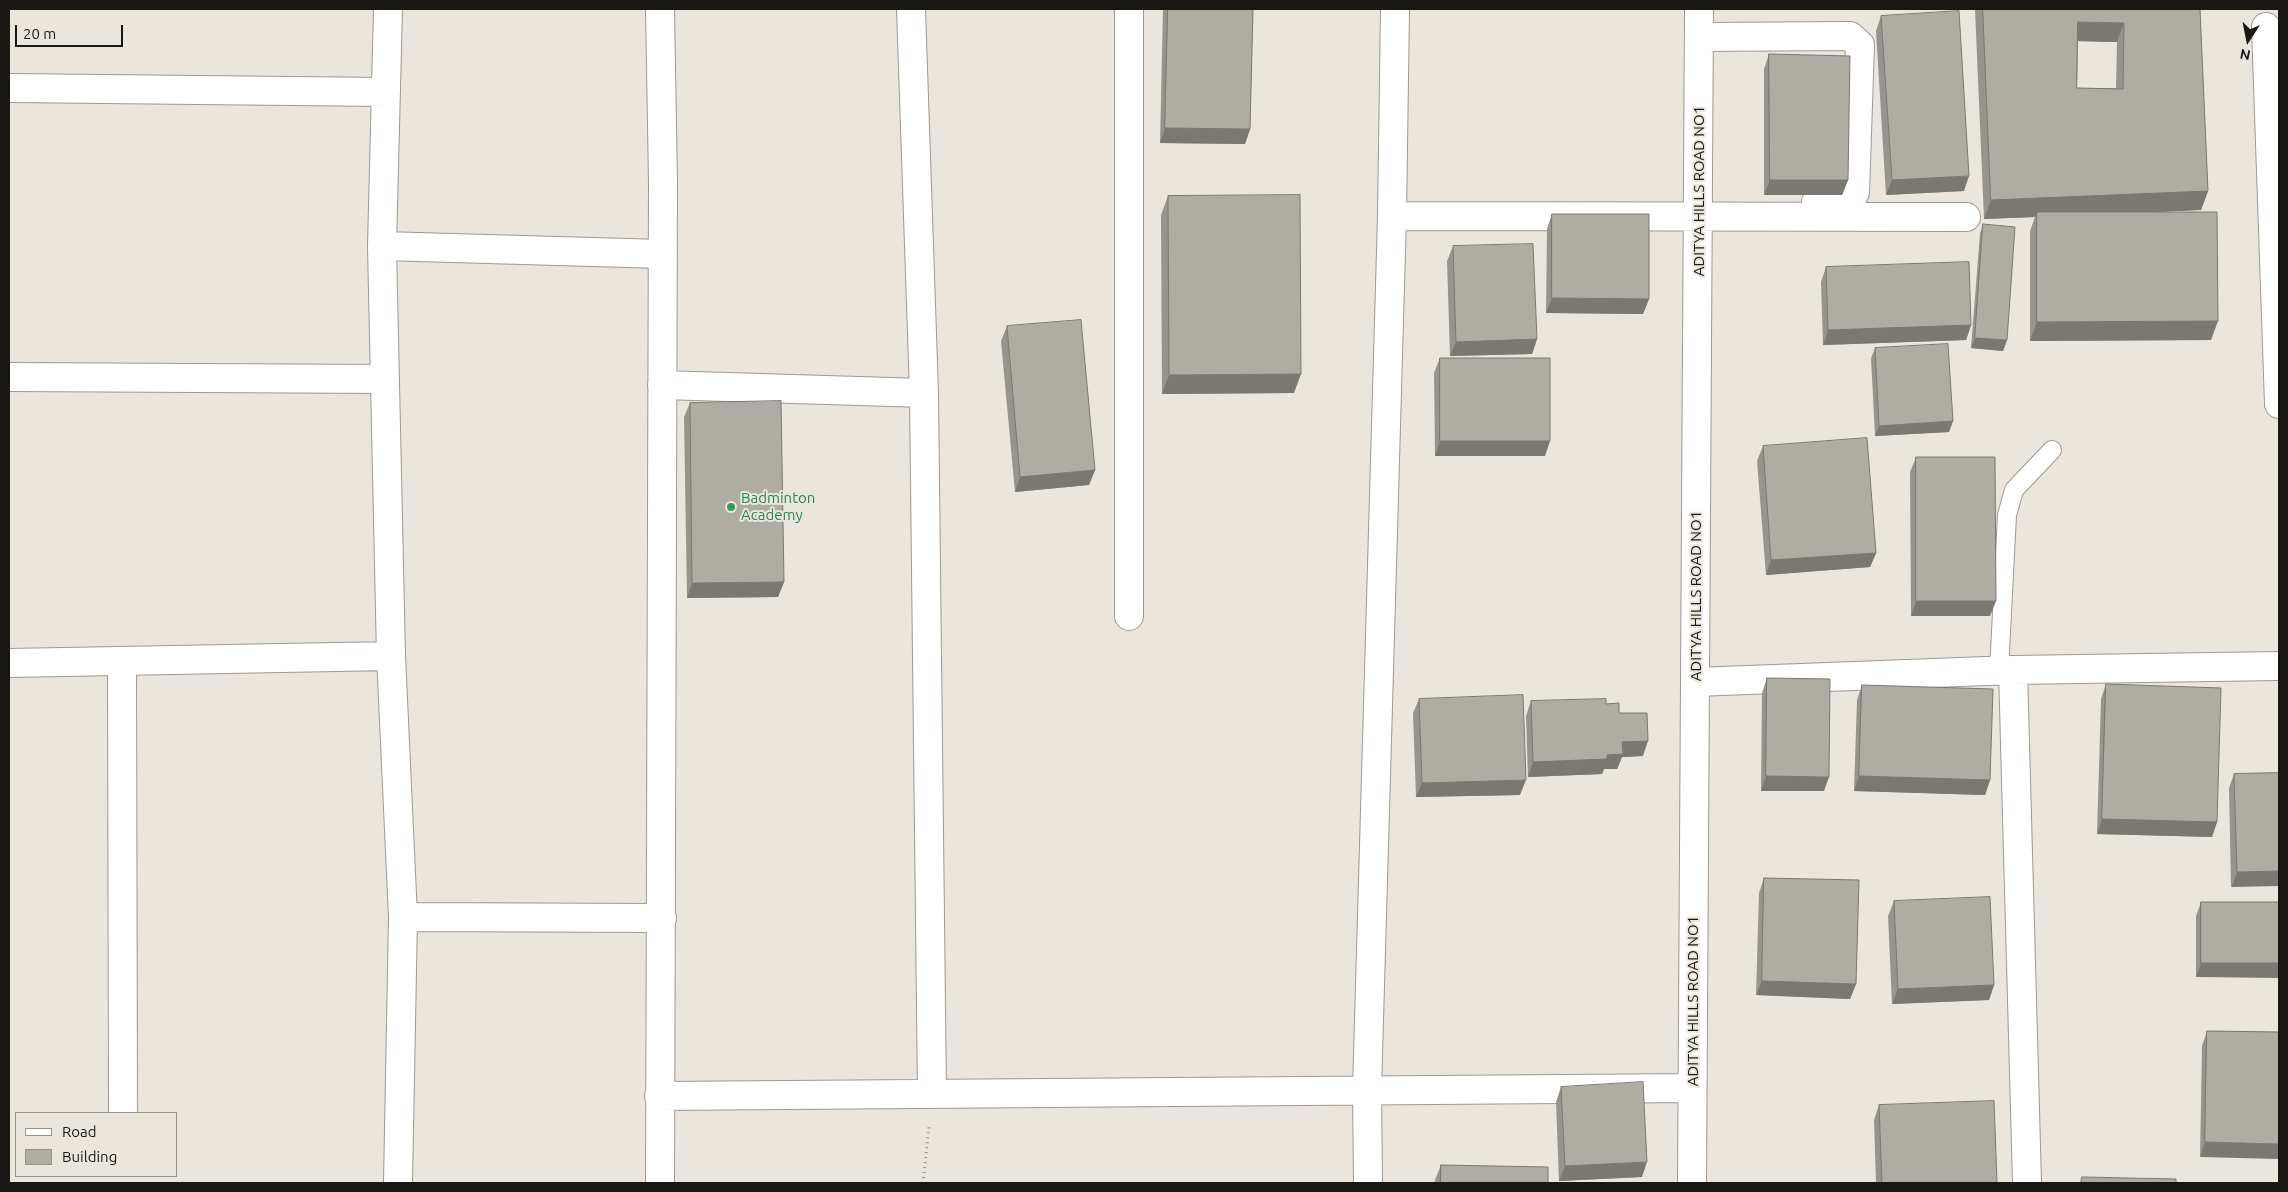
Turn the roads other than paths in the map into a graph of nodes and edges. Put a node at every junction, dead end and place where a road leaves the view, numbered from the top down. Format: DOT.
graph roads {
  1 [pos="388,9"];
  2 [pos="660,9"];
  3 [pos="911,9"];
  4 [pos="1128,9"];
  5 [pos="1395,9"];
  6 [pos="1699,9"];
  7 [pos="2266,27"];
  8 [pos="1699,37"];
  9 [pos="9,88"];
  10 [pos="386,92"];
  11 [pos="1699,210"];
  12 [pos="1392,216"];
  13 [pos="1966,217"];
  14 [pos="382,246"];
  15 [pos="663,254"];
  16 [pos="9,377"];
  17 [pos="385,379"];
  18 [pos="662,385"];
  19 [pos="924,393"];
  20 [pos="2279,404"];
  21 [pos="2052,450"];
  22 [pos="1129,616"];
  23 [pos="391,656"];
  24 [pos="122,661"];
  25 [pos="9,663"];
  26 [pos="2279,666"];
  27 [pos="2006,671"];
  28 [pos="1695,682"];
  29 [pos="403,917"];
  30 [pos="662,918"];
  31 [pos="1692,1088"];
  32 [pos="1367,1090"];
  33 [pos="932,1094"];
  34 [pos="659,1096"];
  35 [pos="123,1112"];
  36 [pos="398,1183"];
  37 [pos="660,1183"];
  38 [pos="1368,1183"];
  39 [pos="1692,1183"];
  40 [pos="2027,1183"];
  1 -- 10 [label="street"];
  2 -- 15 [label="street"];
  3 -- 19 [label="street"];
  4 -- 22 [label="street"];
  5 -- 12 [label="street"];
  6 -- 8 [label="street, ADITYA HILLS ROAD NO1"];
  7 -- 20 [label="street"];
  8 -- 11 [label="street, ADITYA HILLS ROAD NO1"];
  8 -- 11 [label="street"];
  9 -- 10 [label="street"];
  10 -- 14 [label="street"];
  11 -- 12 [label="street"];
  11 -- 13 [label="street"];
  11 -- 28 [label="street, ADITYA HILLS ROAD NO1"];
  12 -- 32 [label="street"];
  14 -- 15 [label="street"];
  14 -- 17 [label="street"];
  15 -- 18 [label="street"];
  16 -- 17 [label="street"];
  17 -- 23 [label="street"];
  18 -- 19 [label="street"];
  18 -- 30 [label="street"];
  19 -- 33 [label="street"];
  21 -- 27 [label="lane"];
  23 -- 24 [label="street"];
  23 -- 29 [label="street"];
  24 -- 25 [label="street"];
  24 -- 35 [label="street"];
  26 -- 27 [label="street"];
  27 -- 28 [label="street"];
  27 -- 40 [label="street"];
  28 -- 31 [label="street, ADITYA HILLS ROAD NO1"];
  29 -- 30 [label="street"];
  29 -- 36 [label="street"];
  30 -- 34 [label="street"];
  31 -- 32 [label="street"];
  31 -- 39 [label="street, ADITYA HILLS ROAD NO1"];
  32 -- 33 [label="street"];
  32 -- 38 [label="street"];
  33 -- 34 [label="street"];
  34 -- 37 [label="street"];
}
